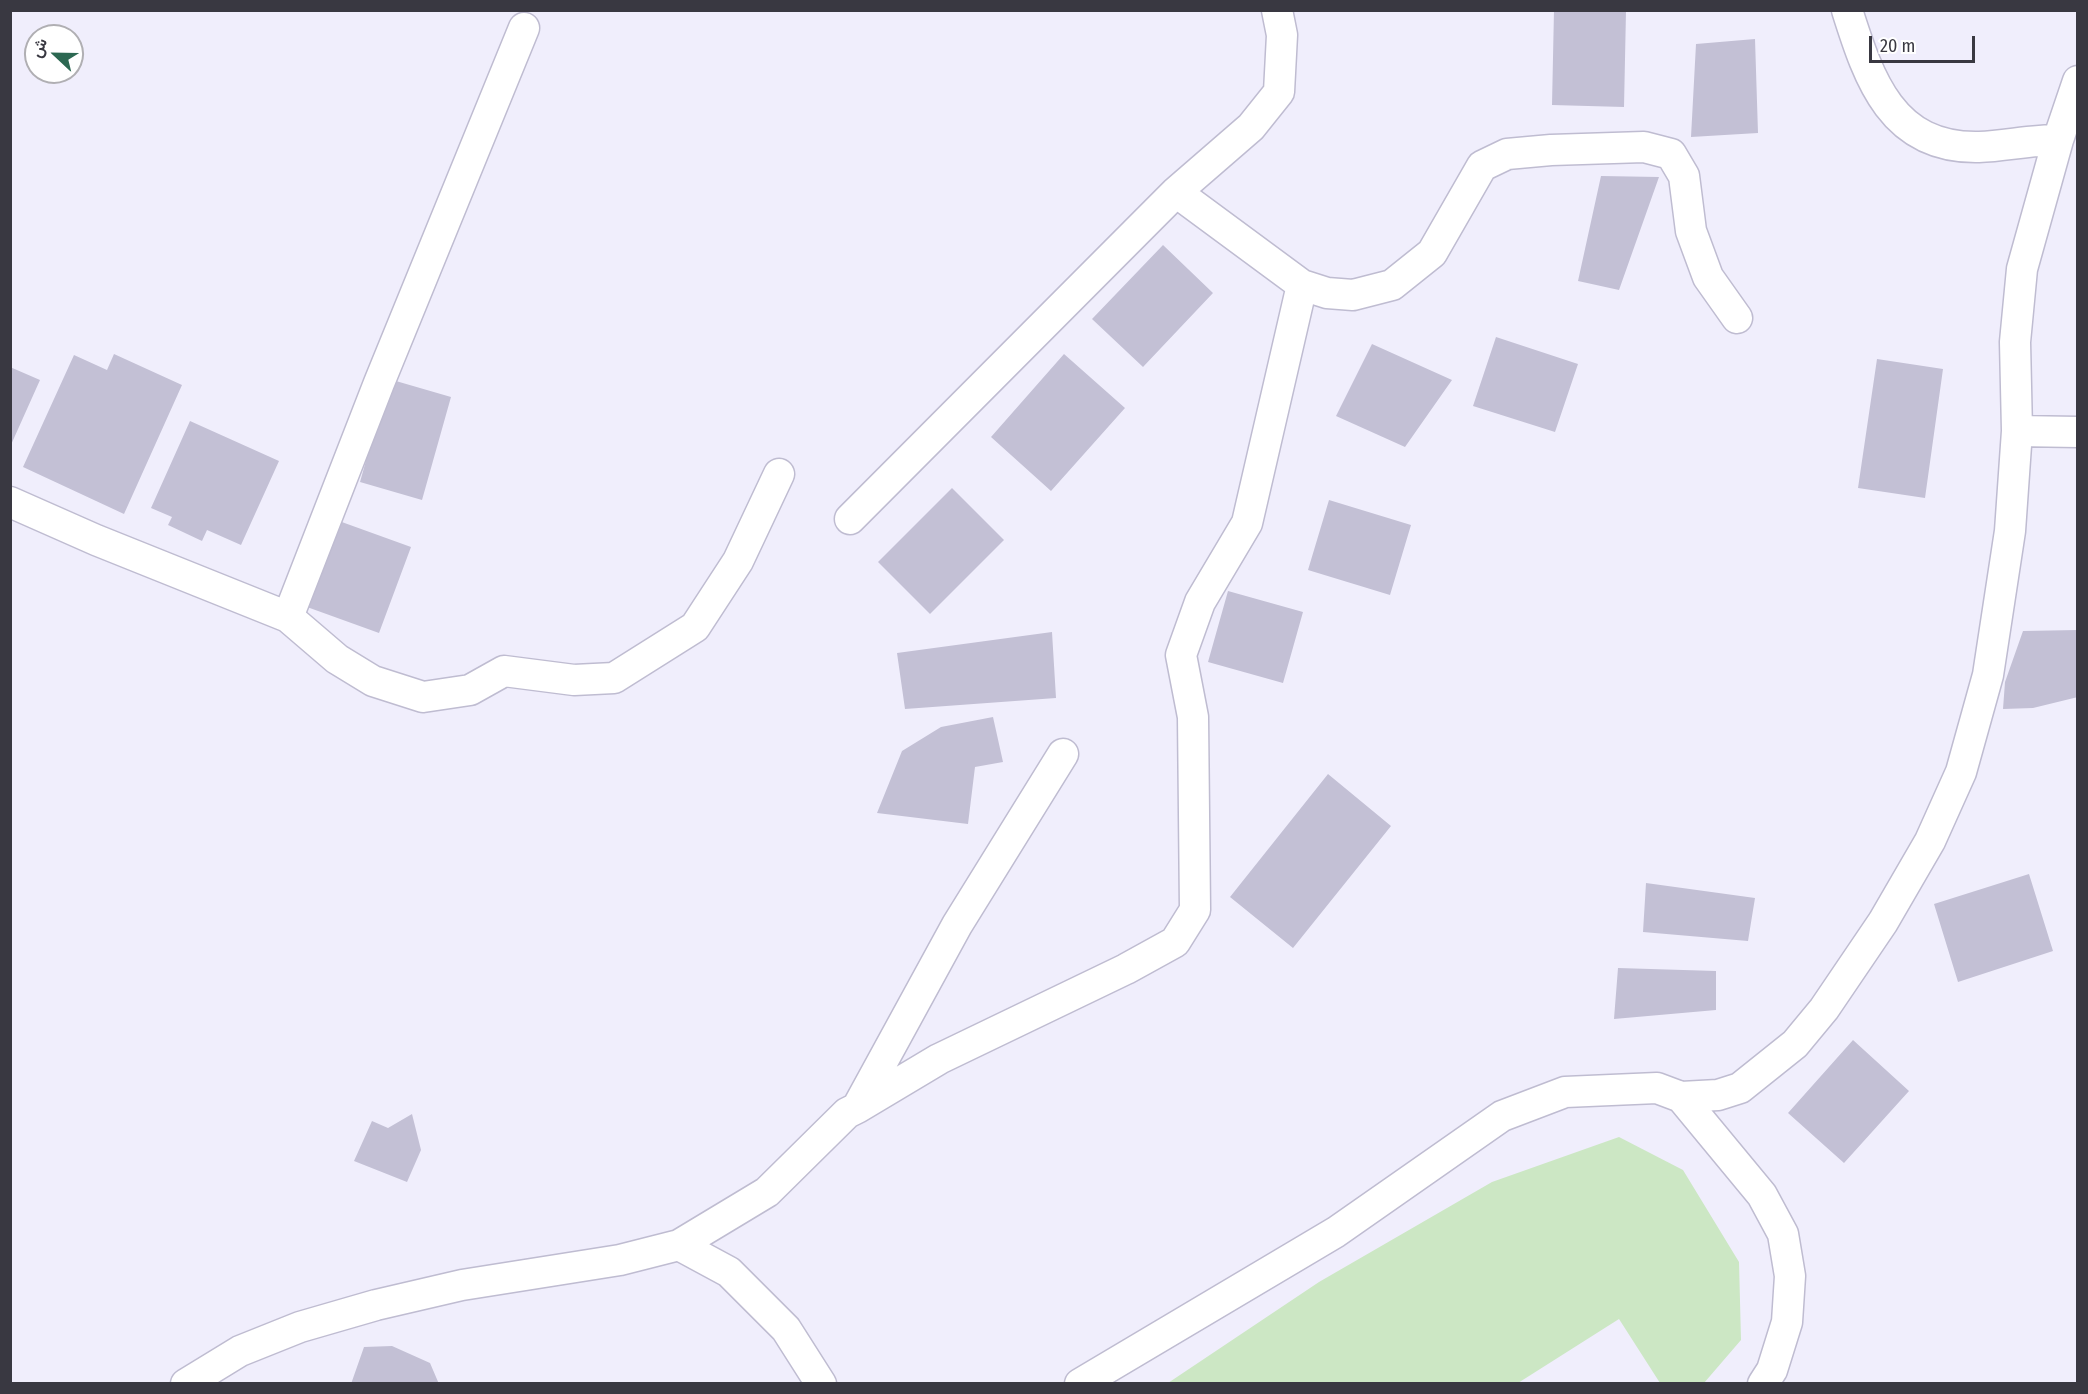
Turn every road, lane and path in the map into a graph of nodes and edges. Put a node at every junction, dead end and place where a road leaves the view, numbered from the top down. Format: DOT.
graph roads {
  1 [pos="1277,10"];
  2 [pos="1847,10"];
  3 [pos="524,28"];
  4 [pos="2078,81"];
  5 [pos="2058,140"];
  6 [pos="1176,192"];
  7 [pos="1302,285"];
  8 [pos="1737,318"];
  9 [pos="2017,431"];
  10 [pos="2078,432"];
  11 [pos="779,474"];
  12 [pos="10,502"];
  13 [pos="850,519"];
  14 [pos="288,617"];
  15 [pos="1063,754"];
  16 [pos="1681,1097"];
  17 [pos="857,1108"];
  18 [pos="679,1245"];
  19 [pos="186,1383"];
  20 [pos="821,1383"];
  21 [pos="1080,1383"];
  22 [pos="1763,1383"];
  1 -- 6 [label="street"];
  2 -- 5 [label="street"];
  3 -- 14 [label="street"];
  4 -- 5 [label="street"];
  5 -- 9 [label="street"];
  6 -- 7 [label="street"];
  6 -- 13 [label="street"];
  7 -- 8 [label="street"];
  7 -- 17 [label="street"];
  9 -- 10 [label="street"];
  9 -- 16 [label="street"];
  11 -- 14 [label="street"];
  12 -- 14 [label="street"];
  15 -- 17 [label="street"];
  16 -- 21 [label="street"];
  16 -- 22 [label="street"];
  17 -- 18 [label="street"];
  18 -- 19 [label="street"];
  18 -- 20 [label="street"];
}
